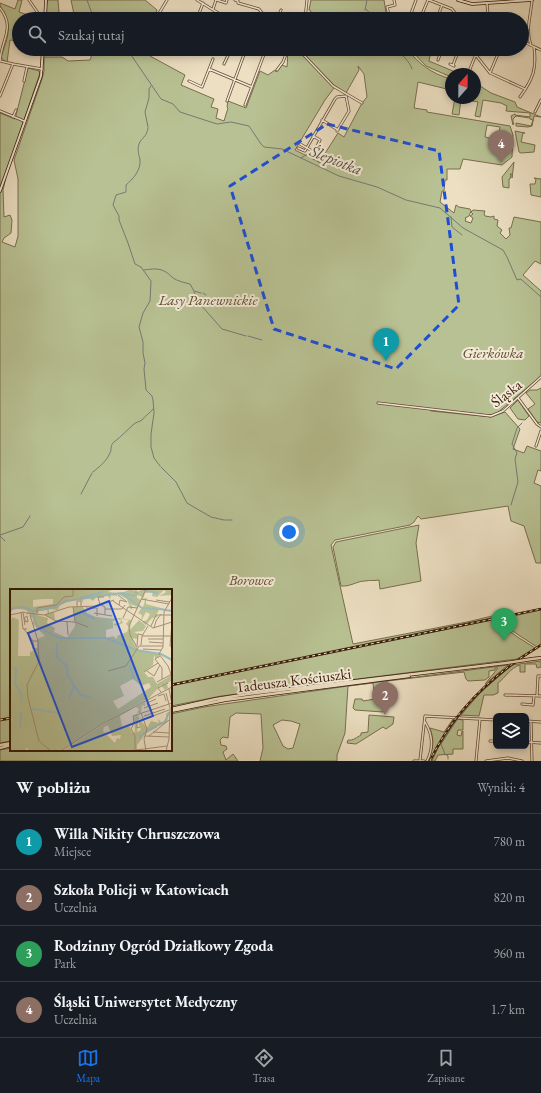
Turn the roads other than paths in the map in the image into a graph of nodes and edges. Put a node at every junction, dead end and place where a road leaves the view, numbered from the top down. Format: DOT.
graph roads {
  1 [pos="29,0"];
  2 [pos="46,0"];
  3 [pos="167,0"];
  4 [pos="197,0"];
  5 [pos="217,0"];
  6 [pos="227,0"];
  7 [pos="235,0"];
  8 [pos="307,0"];
  9 [pos="394,0"];
  10 [pos="416,0"];
  11 [pos="429,0"];
  12 [pos="458,0"];
  13 [pos="468,0"];
  14 [pos="482,0"];
  15 [pos="519,0"];
  16 [pos="532,0"];
  17 [pos="203,3"];
  18 [pos="226,3"];
  19 [pos="487,3"];
  20 [pos="468,4"];
  21 [pos="482,4"];
  22 [pos="229,5"];
  23 [pos="442,5"];
  24 [pos="0,8"];
  25 [pos="213,9"];
  26 [pos="37,12"];
  27 [pos="45,12"];
  28 [pos="160,12"];
  29 [pos="200,12"];
  30 [pos="217,12"];
  31 [pos="261,12"];
  32 [pos="306,12"];
  33 [pos="388,12"];
  34 [pos="412,12"];
  35 [pos="423,12"];
  36 [pos="440,12"];
  37 [pos="455,12"];
  38 [pos="488,12"];
  39 [pos="529,25"];
  40 [pos="529,34"];
  41 [pos="529,44"];
  42 [pos="532,45"];
  43 [pos="534,47"];
  44 [pos="541,50"];
  45 [pos="43,56"];
  46 [pos="228,56"];
  47 [pos="243,56"];
  48 [pos="263,56"];
  49 [pos="285,56"];
  50 [pos="305,56"];
  51 [pos="439,56"];
  52 [pos="456,56"];
  53 [pos="476,56"];
  54 [pos="477,56"];
  55 [pos="497,56"];
  56 [pos="213,58"];
  57 [pos="438,60"];
  58 [pos="1,61"];
  59 [pos="13,64"];
  60 [pos="224,64"];
  61 [pos="452,65"];
  62 [pos="27,67"];
  63 [pos="471,68"];
  64 [pos="42,69"];
  65 [pos="209,70"];
  66 [pos="277,70"];
  67 [pos="490,73"];
  68 [pos="234,80"];
  69 [pos="24,81"];
  70 [pos="189,81"];
  71 [pos="252,87"];
  72 [pos="525,89"];
  73 [pos="346,95"];
  74 [pos="0,96"];
  75 [pos="520,97"];
  76 [pos="541,100"];
  77 [pos="227,101"];
  78 [pos="362,103"];
  79 [pos="245,104"];
  80 [pos="16,110"];
  81 [pos="0,111"];
  82 [pos="536,112"];
  83 [pos="13,117"];
  84 [pos="322,120"];
  85 [pos="25,121"];
  86 [pos="313,136"];
  87 [pos="300,144"];
  88 [pos="298,148"];
  89 [pos="307,148"];
  90 [pos="314,152"];
  91 [pos="309,155"];
  92 [pos="320,155"];
  93 [pos="328,160"];
  94 [pos="0,191"];
  95 [pos="541,377"];
  96 [pos="518,398"];
  97 [pos="378,403"];
  98 [pos="541,428"];
  99 [pos="536,446"];
  100 [pos="541,659"];
  101 [pos="541,676"];
  102 [pos="506,695"];
  103 [pos="534,696"];
  104 [pos="537,696"];
  105 [pos="541,696"];
  106 [pos="522,704"];
  107 [pos="172,710"];
  108 [pos="480,719"];
  109 [pos="493,720"];
  110 [pos="425,722"];
  111 [pos="531,722"];
  112 [pos="541,722"];
  113 [pos="531,743"];
  114 [pos="541,743"];
  115 [pos="10,744"];
  116 [pos="0,746"];
  117 [pos="420,760"];
  118 [pos="513,760"];
  119 [pos="414,761"];
  120 [pos="424,761"];
  121 [pos="427,761"];
  122 [pos="476,761"];
  123 [pos="486,761"];
  124 [pos="522,761"];
  125 [pos="532,761"];
  1 -- 26 [label="street"];
  2 -- 27 [label="street"];
  3 -- 28 [label="street"];
  4 -- 17 [label="street"];
  5 -- 18 [label="street"];
  5 -- 25 [label="street"];
  6 -- 18 [label="street"];
  7 -- 31 [label="street"];
  8 -- 32 [label="street"];
  9 -- 33 [label="street"];
  10 -- 34 [label="street"];
  11 -- 23 [label="street"];
  11 -- 35 [label="street"];
  12 -- 20 [label="street"];
  13 -- 20 [label="street"];
  14 -- 21 [label="street"];
  15 -- 16 [label="street"];
  15 -- 19 [label="street"];
  16 -- 39 [label="street"];
  17 -- 25 [label="street"];
  17 -- 29 [label="street"];
  18 -- 22 [label="street"];
  19 -- 21 [label="street"];
  19 -- 38 [label="street"];
  20 -- 21 [label="street"];
  23 -- 36 [label="street"];
  23 -- 37 [label="street"];
  24 -- 58 [label="street"];
  25 -- 30 [label="street"];
  40 -- 42 [label="street"];
  41 -- 42 [label="street"];
  42 -- 43 [label="street"];
  43 -- 44 [label="street"];
  43 -- 72 [label="street"];
  45 -- 64 [label="street"];
  46 -- 60 [label="street"];
  47 -- 68 [label="street"];
  48 -- 71 [label="street"];
  49 -- 66 [label="street"];
  50 -- 73 [label="street"];
  51 -- 57 [label="street"];
  52 -- 61 [label="street"];
  53 -- 63 [label="street"];
  54 -- 67 [label="street"];
  55 -- 67 [label="street"];
  56 -- 65 [label="street"];
  58 -- 59 [label="street"];
  59 -- 62 [label="street"];
  59 -- 74 [label="street"];
  62 -- 64 [label="street"];
  62 -- 69 [label="street"];
  64 -- 85 [label="street"];
  65 -- 68 [label="street"];
  65 -- 70 [label="street"];
  67 -- 72 [label="street"];
  68 -- 71 [label="street"];
  68 -- 77 [label="street"];
  71 -- 79 [label="street"];
  72 -- 75 [label="street"];
  73 -- 78 [label="street"];
  73 -- 84 [label="street"];
  73 -- 84 [label="street"];
  76 -- 82 [label="street"];
  80 -- 83 [label="street"];
  81 -- 83 [label="street"];
  83 -- 85 [label="street"];
  84 -- 86 [label="street"];
  85 -- 94 [label="street"];
  86 -- 89 [label="street"];
  86 -- 90 [label="street"];
  87 -- 89 [label="street"];
  88 -- 89 [label="street"];
  89 -- 90 [label="street"];
  90 -- 92 [label="street"];
  91 -- 92 [label="street"];
  92 -- 93 [label="street"];
  95 -- 96 [label="street, Śląska"];
  96 -- 97 [label="street, Śląska"];
  96 -- 98 [label="street"];
  98 -- 99 [label="street"];
  100 -- 107 [label="main road, Tadeusza Kościuszki, bridge"];
  101 -- 104 [label="street"];
  102 -- 103 [label="street"];
  103 -- 104 [label="street"];
  103 -- 106 [label="street"];
  104 -- 105 [label="street"];
  108 -- 109 [label="street"];
  108 -- 110 [label="street"];
  108 -- 122 [label="street"];
  110 -- 117 [label="street"];
  110 -- 121 [label="street"];
  111 -- 112 [label="street"];
  111 -- 113 [label="street"];
  113 -- 114 [label="street"];
  113 -- 125 [label="street"];
  115 -- 116 [label="main road"];
  117 -- 119 [label="street"];
  117 -- 120 [label="street"];
  118 -- 123 [label="street"];
  118 -- 124 [label="street"];
}
